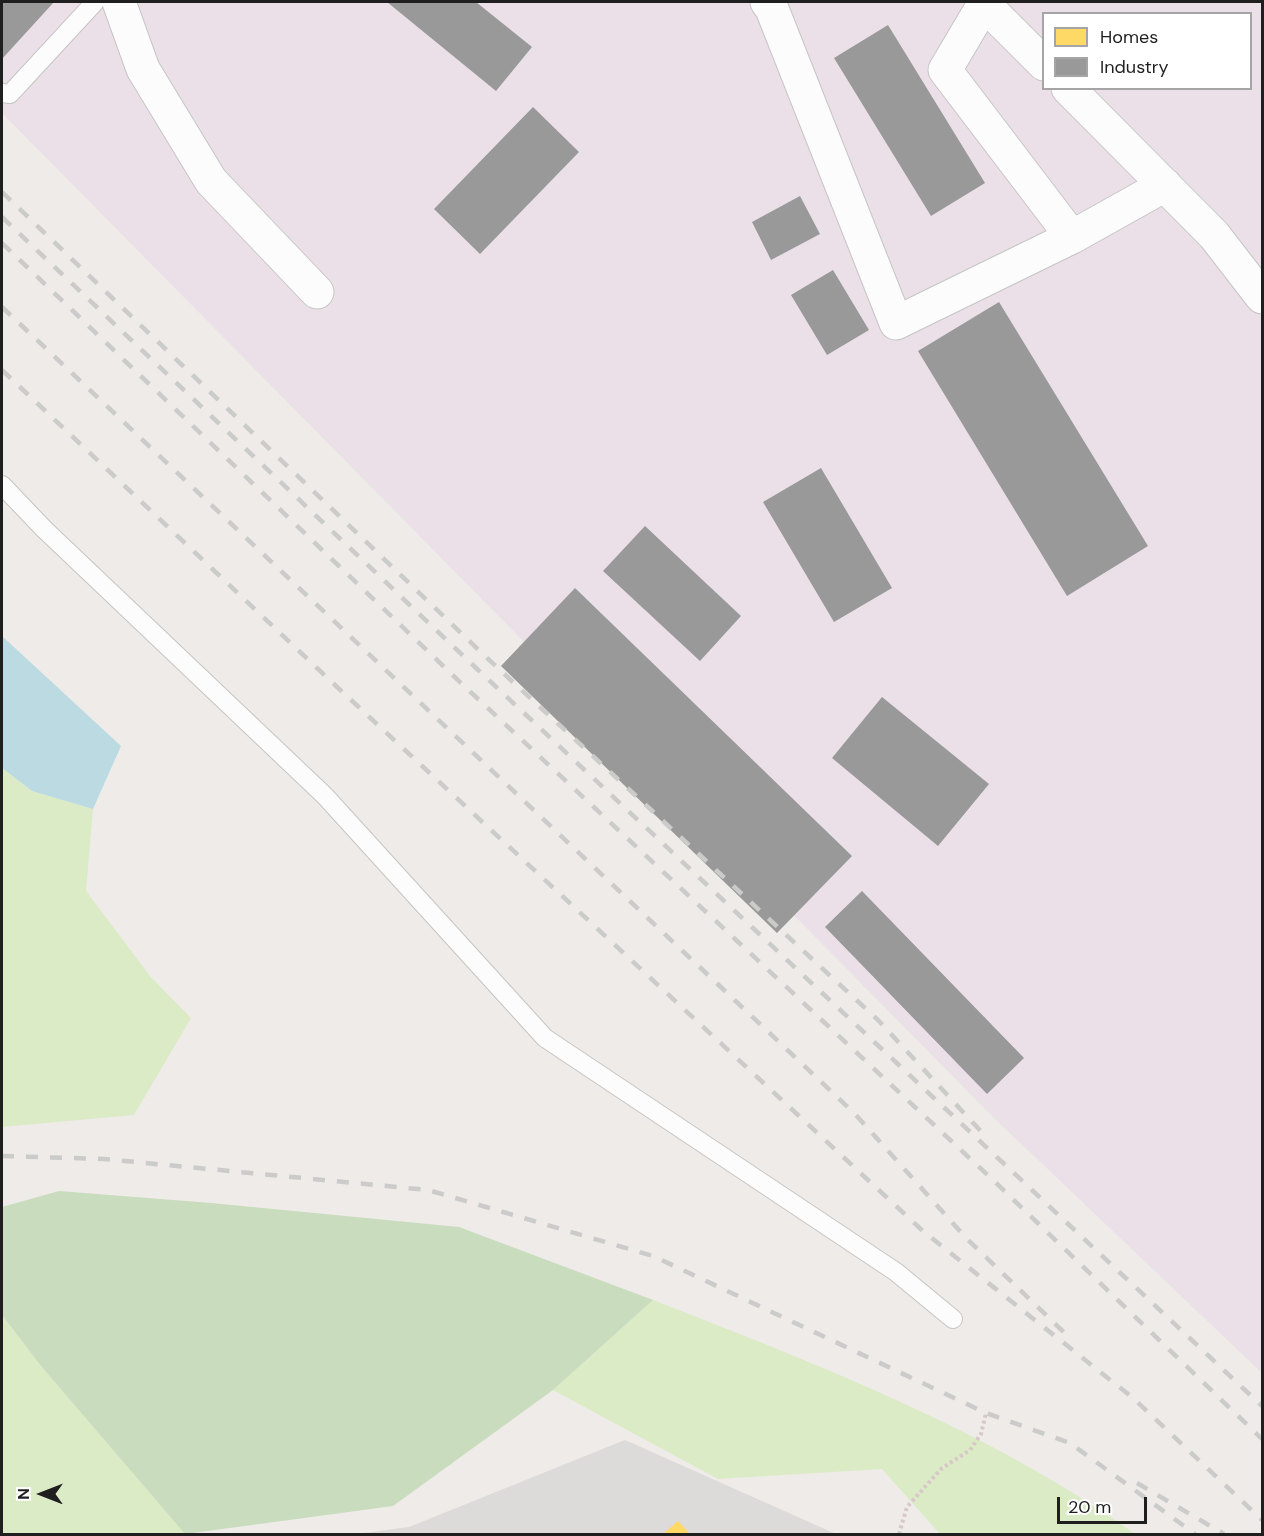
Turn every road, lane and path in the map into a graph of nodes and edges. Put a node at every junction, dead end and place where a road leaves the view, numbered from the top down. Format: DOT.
graph roads {
  1 [pos="95,2"];
  2 [pos="119,2"];
  3 [pos="767,2"];
  4 [pos="983,3"];
  5 [pos="1042,62"];
  6 [pos="1070,90"];
  7 [pos="2,93"];
  8 [pos="1165,185"];
  9 [pos="1072,237"];
  10 [pos="317,292"];
  11 [pos="1263,297"];
  12 [pos="2,485"];
  13 [pos="953,1319"];
  14 [pos="986,1413"];
  15 [pos="899,1534"];
  1 -- 7 [label="lane"];
  2 -- 10 [label="street"];
  3 -- 9 [label="street"];
  4 -- 5 [label="street"];
  4 -- 9 [label="street"];
  6 -- 8 [label="street"];
  8 -- 9 [label="street"];
  8 -- 11 [label="street"];
  12 -- 13 [label="lane"];
  14 -- 15 [label="path"];
}
